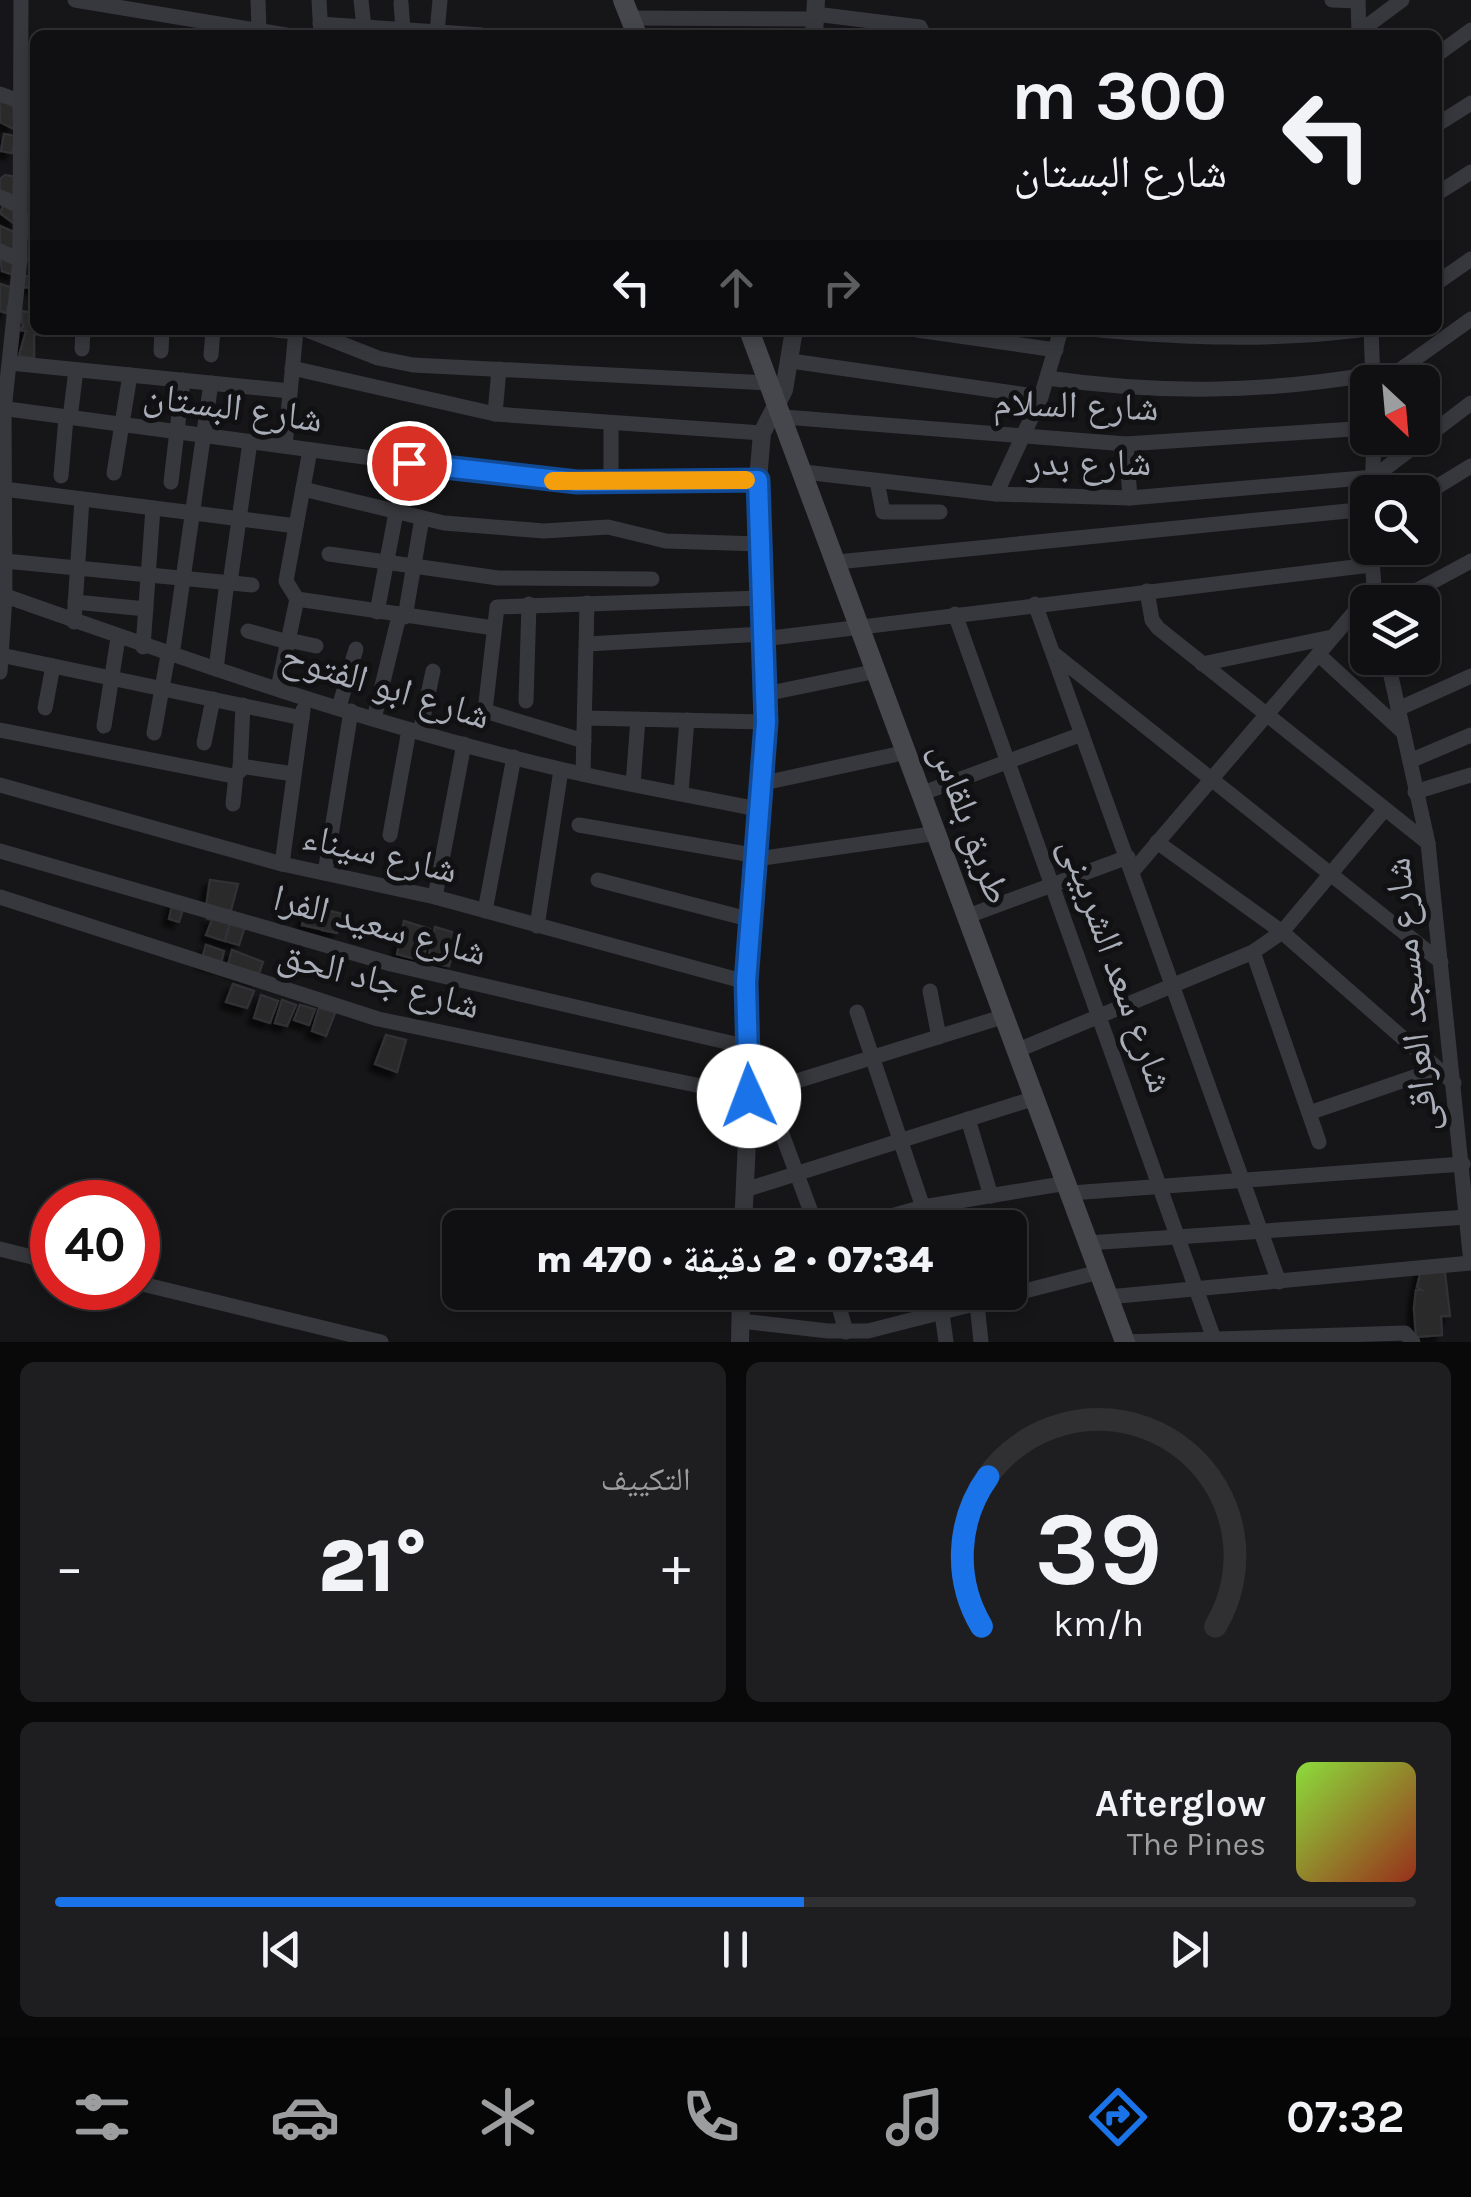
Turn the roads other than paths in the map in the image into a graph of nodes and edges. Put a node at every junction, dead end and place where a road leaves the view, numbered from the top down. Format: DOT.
graph roads {
  1 [pos="21,0"];
  2 [pos="74,0"];
  3 [pos="192,0"];
  4 [pos="258,0"];
  5 [pos="319,0"];
  6 [pos="361,0"];
  7 [pos="440,0"];
  8 [pos="1332,0"];
  9 [pos="1358,0"];
  10 [pos="1402,0"];
  11 [pos="401,2"];
  12 [pos="815,17"];
  13 [pos="630,18"];
  14 [pos="192,20"];
  15 [pos="321,29"];
  16 [pos="255,30"];
  17 [pos="273,30"];
  18 [pos="370,30"];
  19 [pos="411,30"];
  20 [pos="437,30"];
  21 [pos="922,30"];
  22 [pos="1359,30"];
  23 [pos="1364,30"];
  24 [pos="1471,30"];
  25 [pos="28,43"];
  26 [pos="1442,51"];
  27 [pos="0,94"];
  28 [pos="1471,102"];
  29 [pos="27,106"];
  30 [pos="1442,121"];
  31 [pos="18,160"];
  32 [pos="30,161"];
  33 [pos="1471,172"];
  34 [pos="1442,190"];
  35 [pos="0,197"];
  36 [pos="24,197"];
  37 [pos="0,251"];
  38 [pos="25,251"];
  39 [pos="1471,259"];
  40 [pos="1442,279"];
  41 [pos="17,308"];
  42 [pos="30,309"];
  43 [pos="1471,320"];
  44 [pos="8,326"];
  45 [pos="83,335"];
  46 [pos="162,335"];
  47 [pos="213,335"];
  48 [pos="298,335"];
  49 [pos="311,335"];
  50 [pos="752,335"];
  51 [pos="794,335"];
  52 [pos="952,335"];
  53 [pos="1060,335"];
  54 [pos="1171,335"];
  55 [pos="1318,335"];
  56 [pos="1372,335"];
  57 [pos="82,349"];
  58 [pos="1056,350"];
  59 [pos="161,351"];
  60 [pos="211,355"];
  61 [pos="791,361"];
  62 [pos="10,363"];
  63 [pos="1374,365"];
  64 [pos="1400,365"];
  65 [pos="292,368"];
  66 [pos="499,369"];
  67 [pos="76,370"];
  68 [pos="130,375"];
  69 [pos="1048,378"];
  70 [pos="183,380"];
  71 [pos="1350,382"];
  72 [pos="211,383"];
  73 [pos="770,383"];
  74 [pos="290,391"];
  75 [pos="1041,396"];
  76 [pos="1471,403"];
  77 [pos="2,409"];
  78 [pos="781,410"];
  79 [pos="495,414"];
  80 [pos="68,418"];
  81 [pos="611,422"];
  82 [pos="122,425"];
  83 [pos="1350,429"];
  84 [pos="177,432"];
  85 [pos="762,433"];
  86 [pos="204,436"];
  87 [pos="1024,439"];
  88 [pos="250,442"];
  89 [pos="1126,444"];
  90 [pos="285,446"];
  91 [pos="310,450"];
  92 [pos="2,466"];
  93 [pos="1471,466"];
  94 [pos="804,472"];
  95 [pos="114,473"];
  96 [pos="1385,475"];
  97 [pos="61,476"];
  98 [pos="758,480"];
  99 [pos="877,481"];
  100 [pos="171,482"];
  101 [pos="611,482"];
  102 [pos="1440,485"];
  103 [pos="1350,486"];
  104 [pos="302,488"];
  105 [pos="4,489"];
  106 [pos="996,494"];
  107 [pos="1130,498"];
  108 [pos="82,499"];
  109 [pos="153,508"];
  110 [pos="192,512"];
  111 [pos="940,512"];
  112 [pos="1350,512"];
  113 [pos="396,513"];
  114 [pos="2,517"];
  115 [pos="422,518"];
  116 [pos="239,519"];
  117 [pos="296,526"];
  118 [pos="760,544"];
  119 [pos="329,554"];
  120 [pos="4,560"];
  121 [pos="1471,560"];
  122 [pos="837,562"];
  123 [pos="386,563"];
  124 [pos="1371,565"];
  125 [pos="414,566"];
  126 [pos="78,568"];
  127 [pos="148,574"];
  128 [pos="183,578"];
  129 [pos="652,579"];
  130 [pos="228,582"];
  131 [pos="252,584"];
  132 [pos="1373,585"];
  133 [pos="1426,585"];
  134 [pos="1147,591"];
  135 [pos="3,595"];
  136 [pos="762,598"];
  137 [pos="297,599"];
  138 [pos="76,602"];
  139 [pos="587,603"];
  140 [pos="530,604"];
  141 [pos="1035,604"];
  142 [pos="146,608"];
  143 [pos="378,612"];
  144 [pos="955,614"];
  145 [pos="402,616"];
  146 [pos="1350,619"];
  147 [pos="74,622"];
  148 [pos="860,625"];
  149 [pos="494,628"];
  150 [pos="248,631"];
  151 [pos="763,637"];
  152 [pos="1332,637"];
  153 [pos="118,638"];
  154 [pos="288,641"];
  155 [pos="587,644"];
  156 [pos="316,646"];
  157 [pos="143,647"];
  158 [pos="356,649"];
  159 [pos="1,651"];
  160 [pos="1053,653"];
  161 [pos="1318,654"];
  162 [pos="170,655"];
  163 [pos="1202,664"];
  164 [pos="53,666"];
  165 [pos="216,669"];
  166 [pos="432,671"];
  167 [pos="878,671"];
  168 [pos="0,672"];
  169 [pos="1391,675"];
  170 [pos="1471,676"];
  171 [pos="112,678"];
  172 [pos="162,688"];
  173 [pos="278,688"];
  174 [pos="765,694"];
  175 [pos="305,696"];
  176 [pos="213,699"];
  177 [pos="526,701"];
  178 [pos="242,705"];
  179 [pos="46,708"];
  180 [pos="345,709"];
  181 [pos="1398,709"];
  182 [pos="1266,714"];
  183 [pos="302,718"];
  184 [pos="374,718"];
  185 [pos="585,718"];
  186 [pos="638,719"];
  187 [pos="687,720"];
  188 [pos="766,722"];
  189 [pos="104,726"];
  190 [pos="0,730"];
  191 [pos="415,731"];
  192 [pos="1403,732"];
  193 [pos="154,733"];
  194 [pos="1082,734"];
  195 [pos="1471,735"];
  196 [pos="584,741"];
  197 [pos="204,743"];
  198 [pos="464,744"];
  199 [pos="908,752"];
  200 [pos="514,758"];
  201 [pos="1009,761"];
  202 [pos="1410,761"];
  203 [pos="238,770"];
  204 [pos="561,770"];
  205 [pos="294,774"];
  206 [pos="583,774"];
  207 [pos="1471,775"];
  208 [pos="1211,779"];
  209 [pos="764,783"];
  210 [pos="634,784"];
  211 [pos="0,786"];
  212 [pos="1415,792"];
  213 [pos="682,793"];
  214 [pos="922,793"];
  215 [pos="233,804"];
  216 [pos="1385,809"];
  217 [pos="762,810"];
  218 [pos="579,824"];
  219 [pos="938,832"];
  220 [pos="390,835"];
  221 [pos="1157,842"];
  222 [pos="1428,843"];
  223 [pos="0,850"];
  224 [pos="757,858"];
  225 [pos="282,864"];
  226 [pos="1130,864"];
  227 [pos="325,873"];
  228 [pos="1331,874"];
  229 [pos="598,880"];
  230 [pos="1054,885"];
  231 [pos="0,897"];
  232 [pos="435,897"];
  233 [pos="485,911"];
  234 [pos="968,916"];
  235 [pos="752,920"];
  236 [pos="537,926"];
  237 [pos="1282,932"];
  238 [pos="1253,952"];
  239 [pos="1441,962"];
  240 [pos="746,982"];
  241 [pos="1174,985"];
  242 [pos="930,991"];
  243 [pos="857,1012"];
  244 [pos="1005,1016"];
  245 [pos="1101,1016"];
  246 [pos="939,1037"];
  247 [pos="748,1046"];
  248 [pos="1018,1050"];
  249 [pos="872,1057"];
  250 [pos="1438,1069"];
  251 [pos="1454,1083"];
  252 [pos="758,1093"];
  253 [pos="1035,1098"];
  254 [pos="1309,1113"];
  255 [pos="968,1119"];
  256 [pos="901,1140"];
  257 [pos="1320,1142"];
  258 [pos="1462,1164"];
  259 [pos="796,1173"];
  260 [pos="1244,1180"];
  261 [pos="1162,1186"];
  262 [pos="1068,1188"];
  263 [pos="745,1190"];
  264 [pos="990,1196"];
  265 [pos="923,1207"];
  266 [pos="744,1210"];
  267 [pos="810,1210"];
  268 [pos="912,1210"];
  269 [pos="924,1210"];
  270 [pos="1468,1217"];
  271 [pos="1261,1231"];
  272 [pos="1177,1237"];
  273 [pos="1088,1243"];
  274 [pos="0,1250"];
  275 [pos="30,1257"];
  276 [pos="1098,1272"];
  277 [pos="1278,1282"];
  278 [pos="160,1288"];
  279 [pos="1196,1289"];
  280 [pos="1027,1291"];
  281 [pos="1108,1297"];
  282 [pos="740,1310"];
  283 [pos="840,1310"];
  284 [pos="938,1310"];
  285 [pos="950,1310"];
  286 [pos="977,1310"];
  287 [pos="740,1321"];
  288 [pos="846,1332"];
  289 [pos="868,1336"];
  290 [pos="1214,1339"];
  291 [pos="380,1342"];
  292 [pos="740,1342"];
  293 [pos="946,1342"];
  294 [pos="980,1342"];
  295 [pos="1124,1342"];
  296 [pos="1413,1342"];
  1 -- 25 [label="street"];
  2 -- 14 [label="street"];
  3 -- 14 [label="street"];
  4 -- 17 [label="street"];
  5 -- 15 [label="street"];
  6 -- 18 [label="street"];
  7 -- 20 [label="street"];
  8 -- 9 [label="street"];
  9 -- 22 [label="street"];
  10 -- 23 [label="street"];
  11 -- 19 [label="street"];
  12 -- 13 [label="street"];
  12 -- 21 [label="street"];
  14 -- 16 [label="street"];
  15 -- 18 [label="street"];
  24 -- 26 [label="street"];
  25 -- 29 [label="street"];
  27 -- 29 [label="street"];
  28 -- 30 [label="street"];
  29 -- 31 [label="street"];
  31 -- 32 [label="street"];
  31 -- 36 [label="street"];
  33 -- 34 [label="street"];
  35 -- 36 [label="street"];
  36 -- 38 [label="street"];
  37 -- 38 [label="street"];
  38 -- 41 [label="street"];
  39 -- 40 [label="street"];
  41 -- 42 [label="street"];
  41 -- 44 [label="street"];
  43 -- 64 [label="street"];
  44 -- 62 [label="street"];
  45 -- 57 [label="street"];
  46 -- 59 [label="street"];
  47 -- 60 [label="street"];
  48 -- 65 [label="street"];
  49 -- 66 [label="street"];
  50 -- 73 [label="main road, طريق بلقاس"];
  51 -- 61 [label="street"];
  52 -- 58 [label="street"];
  53 -- 58 [label="street"];
  54 -- 55 [label="street"];
  56 -- 63 [label="street"];
  58 -- 69 [label="street"];
  61 -- 75 [label="street"];
  61 -- 78 [label="street"];
  62 -- 67 [label="street"];
  62 -- 77 [label="street"];
  65 -- 74 [label="street"];
  65 -- 79 [label="street"];
  66 -- 73 [label="street"];
  66 -- 79 [label="street"];
  67 -- 68 [label="street"];
  67 -- 80 [label="street"];
  68 -- 70 [label="street"];
  68 -- 82 [label="street"];
  69 -- 71 [label="street"];
  69 -- 75 [label="street"];
  70 -- 72 [label="street"];
  70 -- 84 [label="street"];
  72 -- 74 [label="street"];
  72 -- 86 [label="street"];
  73 -- 78 [label="main road, طريق بلقاس"];
  74 -- 90 [label="street"];
  75 -- 87 [label="street"];
  76 -- 96 [label="street"];
  77 -- 80 [label="street, شارع البستان"];
  77 -- 92 [label="street"];
  78 -- 85 [label="street"];
  78 -- 87 [label="street, شارع السلام"];
  78 -- 94 [label="main road, طريق بلقاس"];
  79 -- 81 [label="street"];
  80 -- 82 [label="street, شارع البستان"];
  80 -- 97 [label="street"];
  81 -- 85 [label="street"];
  81 -- 101 [label="street"];
  82 -- 84 [label="street, شارع البستان"];
  82 -- 95 [label="street"];
  83 -- 89 [label="street, شارع السلام"];
  84 -- 86 [label="street, شارع البستان"];
  84 -- 100 [label="street"];
  85 -- 98 [label="street"];
  86 -- 88 [label="street, شارع البستان"];
  86 -- 110 [label="street"];
  87 -- 89 [label="street, شارع السلام"];
  87 -- 106 [label="street"];
  88 -- 90 [label="street, شارع البستان"];
  88 -- 116 [label="street"];
  89 -- 107 [label="street"];
  90 -- 91 [label="street, شارع البستان"];
  91 -- 101 [label="street, شارع البستان"];
  91 -- 104 [label="street"];
  92 -- 105 [label="street"];
  93 -- 102 [label="street"];
  94 -- 99 [label="street, شارع بدر"];
  94 -- 122 [label="main road, طريق بلقاس"];
  98 -- 101 [label="street, شارع البستان"];
  98 -- 118 [label="street"];
  99 -- 106 [label="street, شارع بدر"];
  99 -- 111 [label="street"];
  103 -- 107 [label="street, شارع بدر"];
  104 -- 113 [label="street"];
  104 -- 117 [label="street"];
  105 -- 108 [label="street"];
  105 -- 114 [label="street"];
  106 -- 107 [label="street, شارع بدر"];
  108 -- 109 [label="street"];
  108 -- 126 [label="street"];
  109 -- 110 [label="street"];
  109 -- 127 [label="street"];
  110 -- 116 [label="street"];
  110 -- 128 [label="street"];
  112 -- 122 [label="street"];
  113 -- 115 [label="street"];
  113 -- 123 [label="street"];
  114 -- 120 [label="street"];
  115 -- 118 [label="street"];
  115 -- 125 [label="street"];
  116 -- 117 [label="street"];
  116 -- 130 [label="street"];
  117 -- 137 [label="street"];
  118 -- 136 [label="street"];
  119 -- 123 [label="street"];
  120 -- 126 [label="street"];
  120 -- 135 [label="street"];
  121 -- 133 [label="street"];
  122 -- 148 [label="main road, طريق بلقاس"];
  123 -- 125 [label="street"];
  123 -- 143 [label="street"];
  124 -- 132 [label="street"];
  124 -- 134 [label="street"];
  125 -- 129 [label="street"];
  125 -- 145 [label="street"];
  126 -- 127 [label="street"];
  126 -- 138 [label="street"];
  127 -- 128 [label="street"];
  127 -- 142 [label="street"];
  128 -- 130 [label="street"];
  128 -- 162 [label="street"];
  130 -- 131 [label="street"];
  130 -- 165 [label="street"];
  134 -- 141 [label="street"];
  134 -- 163 [label="street"];
  135 -- 147 [label="street, شارع ابو الفتوح"];
  135 -- 159 [label="street"];
  136 -- 139 [label="street"];
  136 -- 151 [label="street"];
  137 -- 143 [label="street"];
  137 -- 154 [label="street"];
  138 -- 142 [label="street"];
  138 -- 147 [label="street"];
  139 -- 140 [label="street"];
  139 -- 155 [label="street"];
  140 -- 149 [label="street"];
  140 -- 177 [label="street"];
  141 -- 144 [label="street"];
  141 -- 160 [label="street"];
  142 -- 157 [label="street"];
  143 -- 145 [label="street"];
  144 -- 148 [label="street"];
  144 -- 201 [label="street, شارع سعد الشربينى"];
  145 -- 149 [label="street"];
  145 -- 184 [label="street"];
  146 -- 152 [label="street"];
  147 -- 153 [label="street, شارع ابو الفتوح"];
  148 -- 151 [label="street"];
  148 -- 167 [label="main road, طريق بلقاس"];
  149 -- 196 [label="street"];
  150 -- 154 [label="street"];
  151 -- 155 [label="street"];
  151 -- 174 [label="street"];
  152 -- 161 [label="street"];
  152 -- 163 [label="street"];
  153 -- 157 [label="street, شارع ابو الفتوح"];
  153 -- 171 [label="street"];
  154 -- 156 [label="street"];
  154 -- 173 [label="street"];
  155 -- 185 [label="street"];
  157 -- 162 [label="street, شارع ابو الفتوح"];
  158 -- 180 [label="street"];
  159 -- 164 [label="street"];
  159 -- 168 [label="street"];
  160 -- 194 [label="street"];
  160 -- 208 [label="street"];
  161 -- 182 [label="street"];
  161 -- 192 [label="street"];
  162 -- 165 [label="street, شارع ابو الفتوح"];
  162 -- 172 [label="street"];
  163 -- 182 [label="street"];
  164 -- 171 [label="street"];
  164 -- 179 [label="street"];
  165 -- 173 [label="street, شارع ابو الفتوح"];
  166 -- 191 [label="street"];
  167 -- 174 [label="street"];
  167 -- 199 [label="main road, طريق بلقاس"];
  169 -- 181 [label="street, شارع مسجد العراقى"];
  170 -- 181 [label="street"];
  171 -- 172 [label="street"];
  171 -- 189 [label="street"];
  172 -- 176 [label="street"];
  172 -- 193 [label="street"];
  173 -- 175 [label="street, شارع ابو الفتوح"];
  174 -- 188 [label="street"];
  175 -- 180 [label="street, شارع ابو الفتوح"];
  175 -- 183 [label="street"];
  176 -- 178 [label="street"];
  176 -- 197 [label="street"];
  178 -- 183 [label="street"];
  178 -- 203 [label="street"];
  180 -- 184 [label="street, شارع ابو الفتوح"];
  180 -- 227 [label="street"];
  181 -- 192 [label="street, شارع مسجد العراقى"];
  182 -- 208 [label="street"];
  182 -- 216 [label="street"];
  183 -- 205 [label="street"];
  184 -- 191 [label="street, شارع ابو الفتوح"];
  185 -- 186 [label="street"];
  185 -- 196 [label="street"];
  186 -- 187 [label="street"];
  186 -- 210 [label="street"];
  187 -- 188 [label="street"];
  187 -- 213 [label="street"];
  188 -- 209 [label="street"];
  190 -- 203 [label="street"];
  191 -- 198 [label="street, شارع ابو الفتوح"];
  191 -- 220 [label="street"];
  192 -- 202 [label="street, شارع مسجد العراقى"];
  194 -- 201 [label="street"];
  194 -- 226 [label="street"];
  195 -- 202 [label="street"];
  196 -- 206 [label="street"];
  198 -- 200 [label="street, شارع ابو الفتوح"];
  198 -- 232 [label="street"];
  199 -- 209 [label="street"];
  199 -- 214 [label="main road, طريق بلقاس"];
  200 -- 204 [label="street, شارع ابو الفتوح"];
  200 -- 233 [label="street"];
  201 -- 214 [label="street"];
  201 -- 230 [label="street, شارع سعد الشربينى"];
  202 -- 212 [label="street, شارع مسجد العراقى"];
  203 -- 205 [label="street"];
  203 -- 215 [label="street"];
  204 -- 206 [label="street, شارع ابو الفتوح"];
  204 -- 236 [label="street"];
  205 -- 225 [label="street"];
  206 -- 210 [label="street, شارع ابو الفتوح"];
  207 -- 212 [label="street"];
  208 -- 221 [label="street"];
  208 -- 228 [label="street"];
  209 -- 217 [label="street"];
  210 -- 213 [label="street, شارع ابو الفتوح"];
  211 -- 225 [label="street, شارع سيناء"];
  212 -- 222 [label="street, شارع مسجد العراقى"];
  213 -- 217 [label="street, شارع ابو الفتوح"];
  214 -- 219 [label="main road, طريق بلقاس"];
  216 -- 222 [label="street"];
  216 -- 228 [label="street"];
  217 -- 224 [label="street"];
  218 -- 224 [label="street"];
  219 -- 224 [label="street"];
  219 -- 234 [label="main road, طريق بلقاس"];
  221 -- 226 [label="street"];
  221 -- 237 [label="street"];
  222 -- 239 [label="street, شارع مسجد العراقى"];
  223 -- 247 [label="street, شارع سعيد الفرا"];
  224 -- 235 [label="street"];
  225 -- 227 [label="street, شارع سيناء"];
  226 -- 230 [label="street"];
  226 -- 241 [label="street"];
  227 -- 232 [label="street, شارع سيناء"];
  228 -- 237 [label="street"];
  228 -- 239 [label="street"];
  229 -- 235 [label="street"];
  230 -- 234 [label="street"];
  230 -- 245 [label="street, شارع سعد الشربينى"];
  231 -- 252 [label="street, شارع جاد الحق"];
  232 -- 233 [label="street, شارع سيناء"];
  233 -- 236 [label="street, شارع سيناء"];
  234 -- 244 [label="main road, طريق بلقاس"];
  235 -- 240 [label="street"];
  236 -- 240 [label="street, شارع سيناء"];
  237 -- 238 [label="street"];
  237 -- 250 [label="street"];
  238 -- 241 [label="street"];
  238 -- 254 [label="street"];
  239 -- 251 [label="street, شارع مسجد العراقى"];
  240 -- 247 [label="street"];
  241 -- 245 [label="street"];
  241 -- 260 [label="street"];
  242 -- 246 [label="street"];
  243 -- 249 [label="street"];
  244 -- 246 [label="street"];
  244 -- 248 [label="main road, طريق بلقاس"];
  245 -- 248 [label="street"];
  245 -- 261 [label="street, شارع سعد الشربينى"];
  246 -- 249 [label="street"];
  247 -- 252 [label="street"];
  248 -- 253 [label="main road, طريق بلقاس"];
  249 -- 252 [label="street"];
  249 -- 256 [label="street"];
  250 -- 251 [label="street"];
  250 -- 254 [label="street"];
  251 -- 258 [label="street, شارع مسجد العراقى"];
  252 -- 259 [label="street"];
  252 -- 263 [label="street"];
  253 -- 255 [label="street"];
  253 -- 262 [label="main road, طريق بلقاس"];
  254 -- 257 [label="street"];
  255 -- 256 [label="street"];
  255 -- 264 [label="street"];
  256 -- 259 [label="street"];
  256 -- 265 [label="street"];
  258 -- 260 [label="street"];
  258 -- 270 [label="street, شارع مسجد العراقى"];
  259 -- 263 [label="street"];
  259 -- 267 [label="street"];
  260 -- 261 [label="street"];
  260 -- 271 [label="street"];
  261 -- 262 [label="street"];
  261 -- 272 [label="street, شارع سعد الشربينى"];
  262 -- 264 [label="street"];
  262 -- 273 [label="main road, طريق بلقاس"];
  263 -- 266 [label="street"];
  264 -- 265 [label="street"];
  265 -- 268 [label="street"];
  265 -- 269 [label="street"];
  270 -- 271 [label="street"];
  270 -- 277 [label="street, شارع مسجد العراقى"];
  271 -- 272 [label="street"];
  271 -- 277 [label="street"];
  272 -- 273 [label="street"];
  272 -- 279 [label="street, شارع سعد الشربينى"];
  273 -- 276 [label="main road, طريق بلقاس"];
  274 -- 275 [label="street"];
  276 -- 280 [label="street"];
  276 -- 281 [label="main road, طريق بلقاس"];
  277 -- 279 [label="street"];
  278 -- 291 [label="street"];
  279 -- 281 [label="street"];
  279 -- 290 [label="street, شارع سعد الشربينى"];
  281 -- 295 [label="main road, طريق بلقاس"];
  282 -- 287 [label="street"];
  283 -- 288 [label="street"];
  284 -- 289 [label="street"];
  285 -- 293 [label="street"];
  286 -- 294 [label="street"];
  287 -- 288 [label="street"];
  287 -- 292 [label="street"];
  288 -- 289 [label="street"];
  290 -- 295 [label="street"];
  290 -- 296 [label="street"];
}
